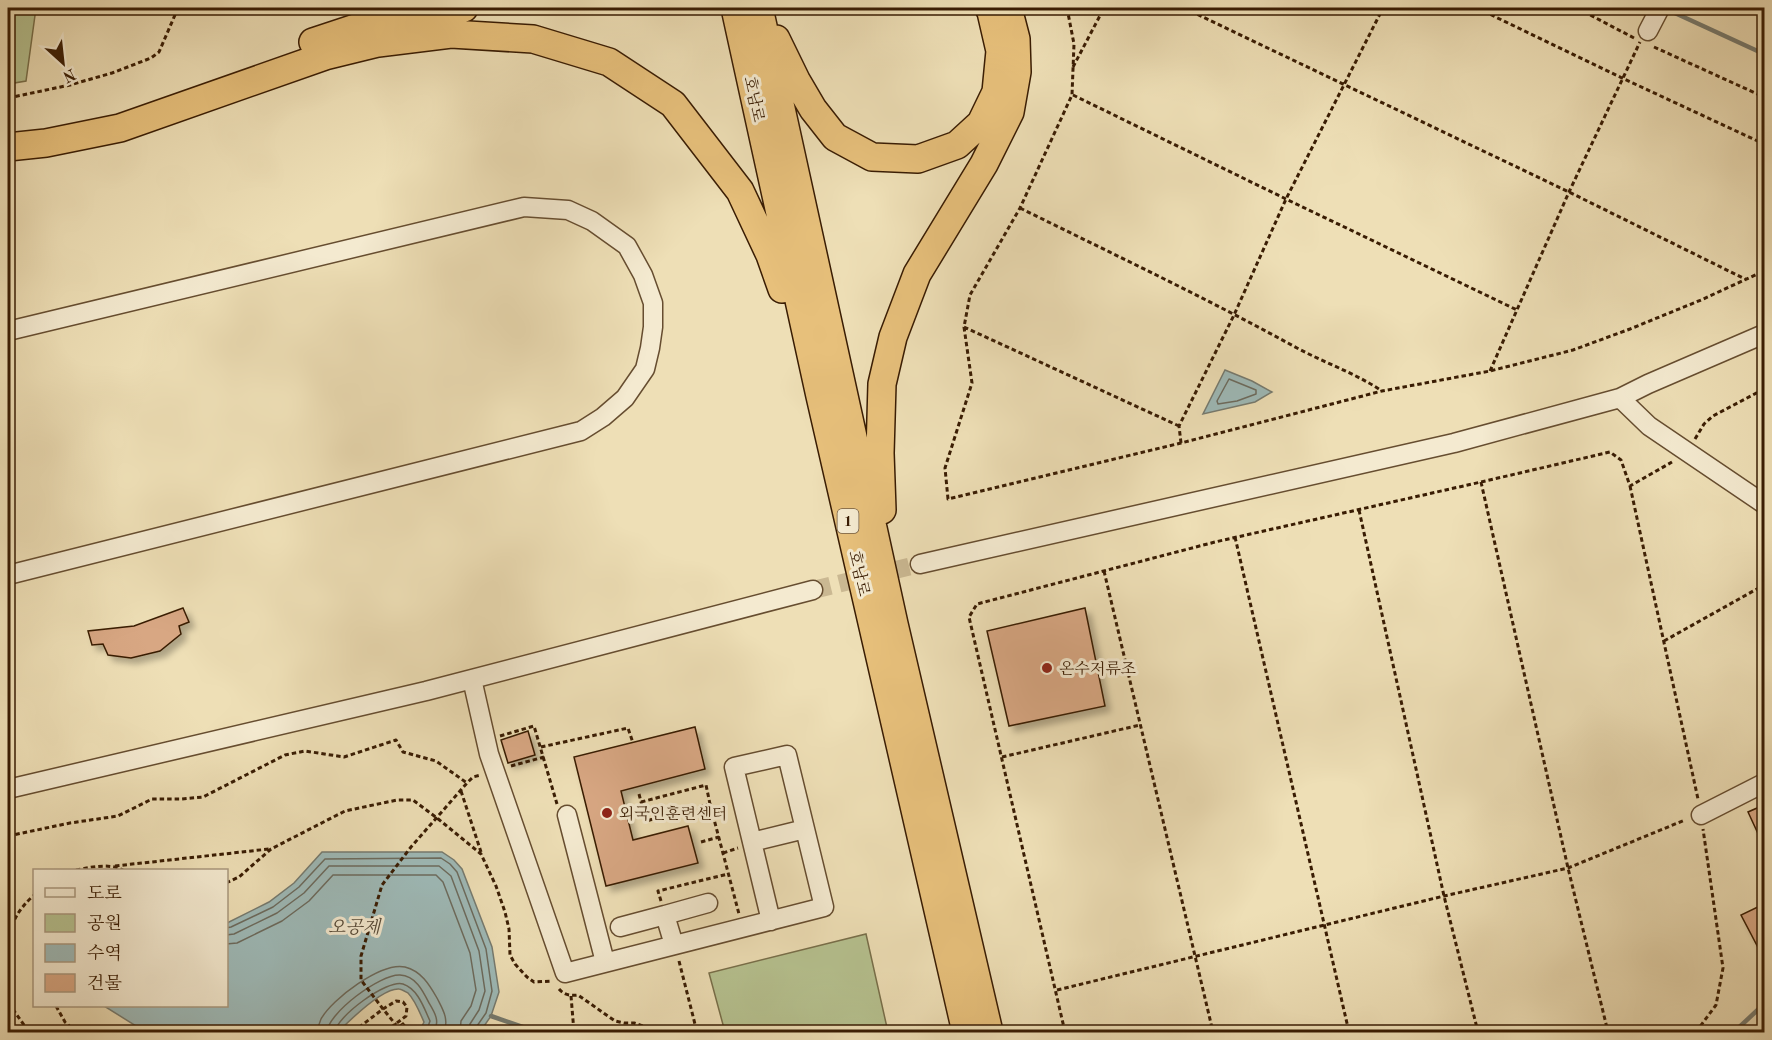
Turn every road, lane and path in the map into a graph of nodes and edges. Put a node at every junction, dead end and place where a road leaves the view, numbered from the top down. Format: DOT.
graph roads {
  1 [pos="178,8"];
  2 [pos="385,8"];
  3 [pos="416,8"];
  4 [pos="464,8"];
  5 [pos="735,8"];
  6 [pos="759,8"];
  7 [pos="764,8"];
  8 [pos="989,8"];
  9 [pos="1008,8"];
  10 [pos="1067,8"];
  11 [pos="1104,8"];
  12 [pos="1185,8"];
  13 [pos="1383,8"];
  14 [pos="1477,8"];
  15 [pos="1577,8"];
  16 [pos="1660,8"];
  17 [pos="1646,39"];
  18 [pos="318,49"];
  19 [pos="1073,68"];
  20 [pos="1622,78"];
  21 [pos="1346,84"];
  22 [pos="1072,95"];
  23 [pos="1764,97"];
  24 [pos="8,98"];
  25 [pos="8,130"];
  26 [pos="1764,144"];
  27 [pos="8,147"];
  28 [pos="1569,192"];
  29 [pos="1286,200"];
  30 [pos="1020,208"];
  31 [pos="1764,271"];
  32 [pos="1746,280"];
  33 [pos="1517,310"];
  34 [pos="1234,315"];
  35 [pos="964,327"];
  36 [pos="8,331"];
  37 [pos="1764,333"];
  38 [pos="1490,371"];
  39 [pos="1764,389"];
  40 [pos="1382,392"];
  41 [pos="820,396"];
  42 [pos="1620,398"];
  43 [pos="1179,426"];
  44 [pos="1181,443"];
  45 [pos="1687,452"];
  46 [pos="1481,482"];
  47 [pos="1630,486"];
  48 [pos="1764,504"];
  49 [pos="1359,510"];
  50 [pos="1235,537"];
  51 [pos="921,564"];
  52 [pos="1104,571"];
  53 [pos="8,575"];
  54 [pos="1764,585"];
  55 [pos="813,590"];
  56 [pos="894,624"];
  57 [pos="1664,641"];
  58 [pos="471,679"];
  59 [pos="1140,725"];
  60 [pos="495,738"];
  61 [pos="633,743"];
  62 [pos="541,747"];
  63 [pos="1002,757"];
  64 [pos="505,768"];
  65 [pos="483,774"];
  66 [pos="467,783"];
  67 [pos="1764,783"];
  68 [pos="8,789"];
  69 [pos="460,791"];
  70 [pos="639,794"];
  71 [pos="641,802"];
  72 [pos="711,804"];
  73 [pos="567,815"];
  74 [pos="1701,815"];
  75 [pos="437,818"];
  76 [pos="805,829"];
  77 [pos="8,836"];
  78 [pos="719,837"];
  79 [pos="701,842"];
  80 [pos="745,845"];
  81 [pos="271,849"];
  82 [pos="723,853"];
  83 [pos="481,854"];
  84 [pos="115,866"];
  85 [pos="1568,868"];
  86 [pos="82,869"];
  87 [pos="121,869"];
  88 [pos="728,874"];
  89 [pos="228,882"];
  90 [pos="33,896"];
  91 [pos="1444,896"];
  92 [pos="708,903"];
  93 [pos="664,910"];
  94 [pos="741,921"];
  95 [pos="771,921"];
  96 [pos="1324,925"];
  97 [pos="620,927"];
  98 [pos="8,941"];
  99 [pos="674,945"];
  100 [pos="1194,956"];
  101 [pos="605,962"];
  102 [pos="1057,990"];
  103 [pos="8,995"];
  104 [pos="571,996"];
  105 [pos="57,1007"];
  106 [pos="383,1009"];
  107 [pos="396,1024"];
  108 [pos="362,1026"];
  109 [pos="70,1030"];
  110 [pos="29,1032"];
  111 [pos="76,1032"];
  112 [pos="353,1032"];
  113 [pos="367,1032"];
  114 [pos="386,1032"];
  115 [pos="574,1032"];
  116 [pos="651,1032"];
  117 [pos="697,1032"];
  118 [pos="966,1032"];
  119 [pos="989,1032"];
  120 [pos="1065,1032"];
  121 [pos="1213,1032"];
  122 [pos="1348,1032"];
  123 [pos="1478,1032"];
  124 [pos="1608,1032"];
  125 [pos="1696,1032"];
  1 -- 24 [label="path"];
  2 -- 18 [label="highway"];
  3 -- 18 [label="highway"];
  4 -- 18 [label="highway"];
  5 -- 41 [label="highway, 호남로 / 1"];
  6 -- 56 [label="highway, 호남로 / 1"];
  7 -- 8 [label="highway"];
  9 -- 56 [label="highway"];
  10 -- 19 [label="path"];
  11 -- 19 [label="path"];
  12 -- 21 [label="path"];
  13 -- 21 [label="path"];
  14 -- 20 [label="path"];
  15 -- 17 [label="path"];
  16 -- 17 [label="street"];
  17 -- 20 [label="path"];
  17 -- 23 [label="path"];
  18 -- 25 [label="highway"];
  18 -- 27 [label="highway"];
  18 -- 41 [label="highway"];
  19 -- 22 [label="path"];
  20 -- 26 [label="path"];
  20 -- 28 [label="path"];
  21 -- 28 [label="path"];
  21 -- 29 [label="path"];
  22 -- 29 [label="path"];
  22 -- 30 [label="path"];
  28 -- 32 [label="path"];
  28 -- 33 [label="path"];
  29 -- 33 [label="path"];
  29 -- 34 [label="path"];
  30 -- 34 [label="path"];
  30 -- 35 [label="path"];
  31 -- 32 [label="path"];
  32 -- 38 [label="path"];
  33 -- 38 [label="path"];
  34 -- 40 [label="path"];
  34 -- 43 [label="path"];
  35 -- 43 [label="path"];
  35 -- 44 [label="path"];
  36 -- 53 [label="street"];
  37 -- 42 [label="street"];
  38 -- 40 [label="path"];
  39 -- 45 [label="path"];
  40 -- 44 [label="path"];
  41 -- 118 [label="highway, 호남로 / 1"];
  42 -- 45 [label="street"];
  42 -- 51 [label="street"];
  43 -- 44 [label="path"];
  45 -- 47 [label="path"];
  45 -- 48 [label="street"];
  46 -- 47 [label="path"];
  46 -- 49 [label="path"];
  46 -- 85 [label="path"];
  47 -- 57 [label="path"];
  49 -- 50 [label="path"];
  49 -- 91 [label="path"];
  50 -- 52 [label="path"];
  50 -- 96 [label="path"];
  52 -- 59 [label="path"];
  52 -- 63 [label="path"];
  54 -- 57 [label="path"];
  55 -- 58 [label="street"];
  56 -- 119 [label="highway, 호남로 / 1"];
  57 -- 74 [label="path"];
  58 -- 68 [label="street"];
  58 -- 101 [label="street"];
  59 -- 63 [label="path"];
  59 -- 100 [label="path"];
  60 -- 62 [label="path"];
  61 -- 62 [label="path"];
  62 -- 64 [label="path"];
  63 -- 102 [label="path"];
  65 -- 66 [label="path"];
  66 -- 69 [label="path"];
  66 -- 77 [label="path"];
  67 -- 74 [label="street"];
  69 -- 75 [label="path"];
  69 -- 83 [label="path"];
  70 -- 71 [label="path"];
  71 -- 72 [label="path"];
  71 -- 72 [label="path"];
  72 -- 78 [label="path"];
  73 -- 101 [label="street"];
  74 -- 85 [label="path"];
  74 -- 125 [label="path"];
  75 -- 81 [label="path"];
  75 -- 83 [label="path"];
  75 -- 106 [label="path"];
  76 -- 80 [label="street"];
  76 -- 80 [label="street"];
  76 -- 95 [label="street"];
  78 -- 79 [label="path"];
  78 -- 82 [label="path"];
  80 -- 82 [label="path"];
  80 -- 95 [label="street"];
  81 -- 84 [label="path"];
  81 -- 89 [label="path"];
  82 -- 88 [label="path"];
  83 -- 104 [label="path"];
  84 -- 86 [label="path"];
  84 -- 87 [label="path"];
  85 -- 91 [label="path"];
  85 -- 124 [label="path"];
  88 -- 93 [label="path"];
  88 -- 94 [label="path"];
  90 -- 98 [label="path"];
  91 -- 96 [label="path"];
  91 -- 123 [label="path"];
  92 -- 93 [label="street"];
  93 -- 97 [label="street"];
  93 -- 99 [label="street"];
  95 -- 99 [label="street"];
  96 -- 100 [label="path"];
  96 -- 122 [label="path"];
  99 -- 101 [label="street"];
  99 -- 117 [label="path"];
  100 -- 102 [label="path"];
  100 -- 121 [label="path"];
  102 -- 120 [label="path"];
  103 -- 110 [label="path"];
  104 -- 115 [label="path"];
  104 -- 116 [label="path"];
  105 -- 109 [label="path"];
  106 -- 107 [label="path"];
  106 -- 107 [label="path"];
  106 -- 108 [label="path"];
  107 -- 114 [label="path"];
  108 -- 112 [label="path"];
  108 -- 113 [label="path"];
  109 -- 111 [label="path"];
}
